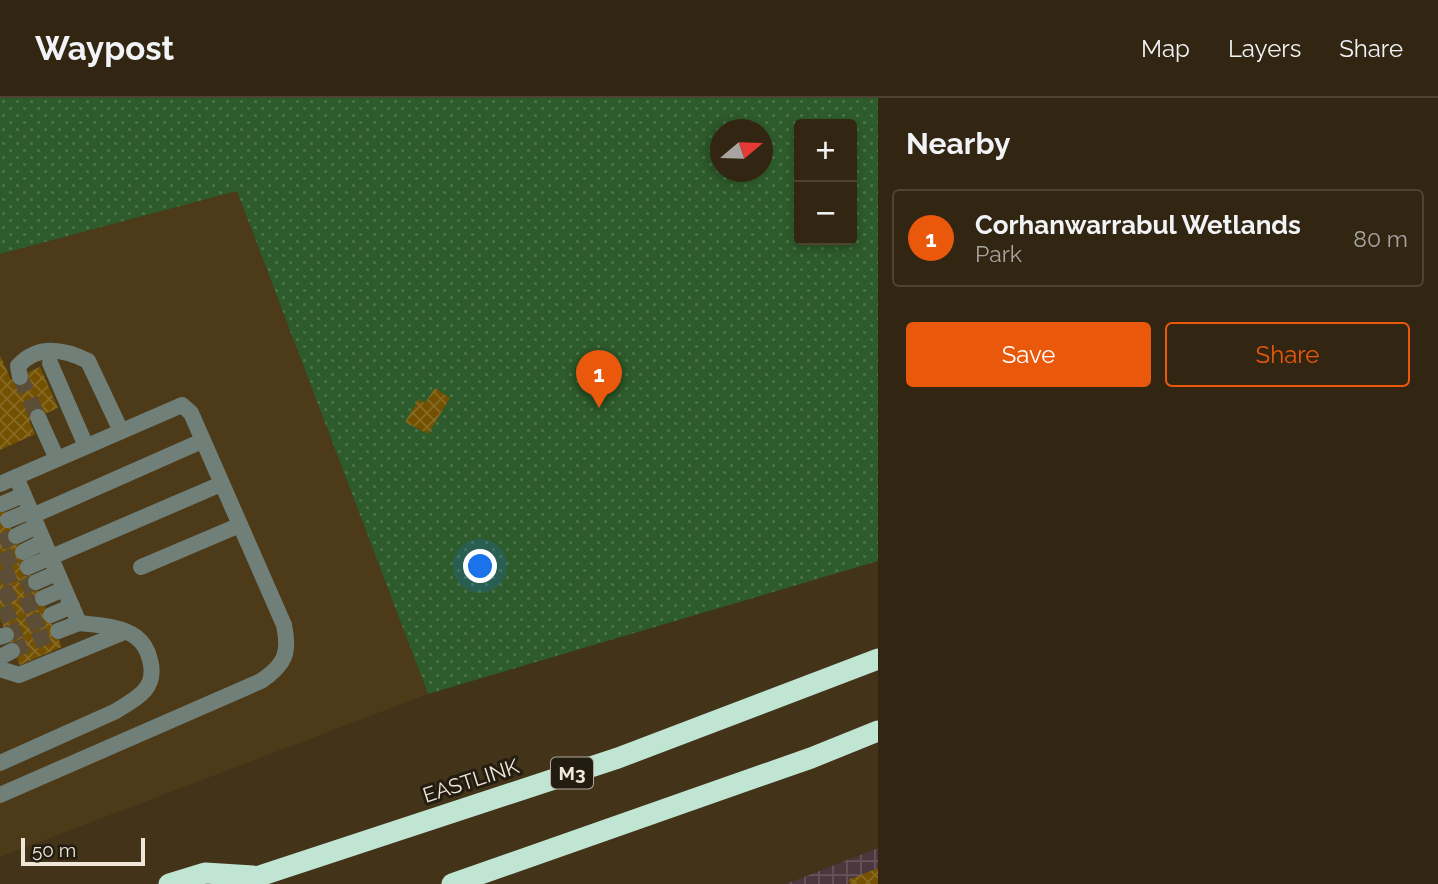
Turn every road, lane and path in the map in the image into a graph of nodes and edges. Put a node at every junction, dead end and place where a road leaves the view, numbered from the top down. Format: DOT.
graph roads {
  1 [pos="51,356"];
  2 [pos="20,377"];
  3 [pos="38,417"];
  4 [pos="125,429"];
  5 [pos="202,441"];
  6 [pos="86,446"];
  7 [pos="57,459"];
  8 [pos="16,477"];
  9 [pos="0,484"];
  10 [pos="221,484"];
  11 [pos="23,495"];
  12 [pos="2,504"];
  13 [pos="33,518"];
  14 [pos="8,520"];
  15 [pos="240,525"];
  16 [pos="16,536"];
  17 [pos="47,550"];
  18 [pos="26,559"];
  19 [pos="141,567"];
  20 [pos="57,573"];
  21 [pos="36,582"];
  22 [pos="64,589"];
  23 [pos="43,598"];
  24 [pos="72,606"];
  25 [pos="51,615"];
  26 [pos="79,623"];
  27 [pos="58,631"];
  28 [pos="124,632"];
  29 [pos="878,659"];
  30 [pos="0,668"];
  31 [pos="878,732"];
  32 [pos="0,763"];
  33 [pos="0,795"];
  34 [pos="262,876"];
  35 [pos="169,884"];
  36 [pos="235,884"];
  37 [pos="452,884"];
  1 -- 2 [label="lane"];
  1 -- 4 [label="lane"];
  1 -- 6 [label="lane"];
  3 -- 7 [label="lane"];
  4 -- 5 [label="lane"];
  4 -- 6 [label="lane"];
  5 -- 10 [label="lane"];
  5 -- 13 [label="lane"];
  6 -- 7 [label="lane"];
  7 -- 8 [label="lane"];
  8 -- 9 [label="lane"];
  8 -- 11 [label="lane"];
  10 -- 15 [label="lane"];
  10 -- 17 [label="lane"];
  11 -- 12 [label="lane"];
  11 -- 13 [label="lane"];
  13 -- 14 [label="lane"];
  13 -- 16 [label="lane"];
  13 -- 17 [label="lane"];
  15 -- 19 [label="lane"];
  15 -- 33 [label="lane"];
  17 -- 18 [label="lane"];
  17 -- 20 [label="lane"];
  20 -- 21 [label="lane"];
  20 -- 22 [label="lane"];
  22 -- 23 [label="lane"];
  22 -- 24 [label="lane"];
  24 -- 25 [label="lane"];
  24 -- 26 [label="lane"];
  26 -- 27 [label="lane"];
  26 -- 28 [label="lane"];
  28 -- 30 [label="lane"];
  28 -- 32 [label="lane"];
  29 -- 34 [label="highway, EASTLINK / M3"];
  31 -- 37 [label="highway"];
  34 -- 35 [label="highway"];
  34 -- 36 [label="highway, EASTLINK / M3"];
}
